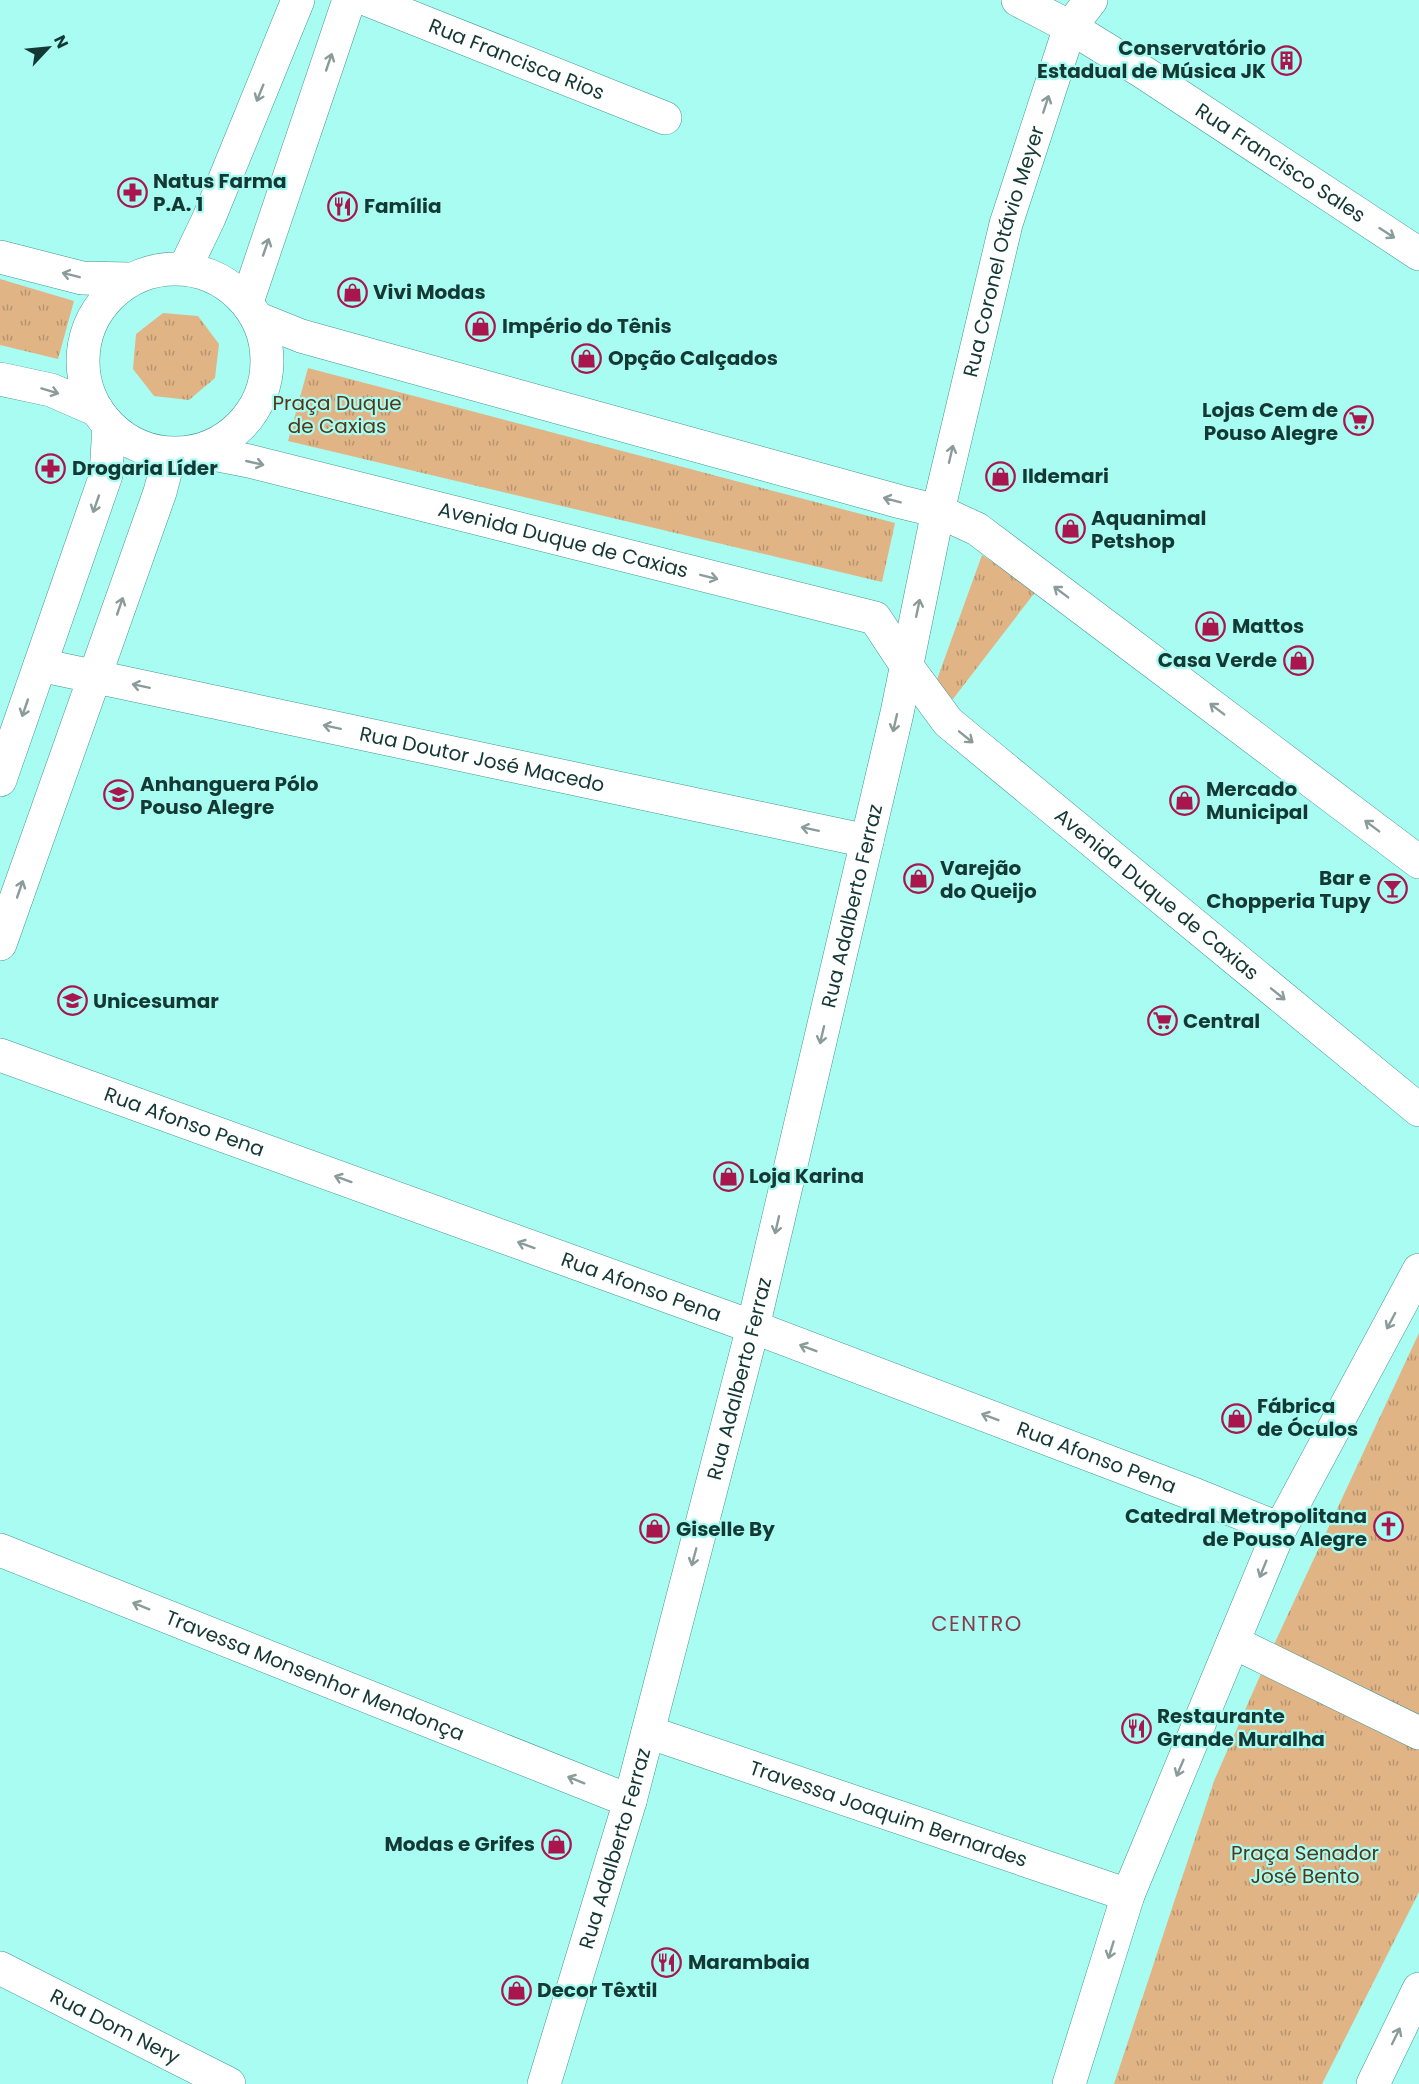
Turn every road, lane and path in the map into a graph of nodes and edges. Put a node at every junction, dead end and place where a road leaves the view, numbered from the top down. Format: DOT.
graph roads {
  1 [pos="298,0"];
  2 [pos="349,0"];
  3 [pos="368,0"];
  4 [pos="1018,0"];
  5 [pos="1091,0"];
  6 [pos="1070,27"];
  7 [pos="665,118"];
  8 [pos="1419,254"];
  9 [pos="0,257"];
  10 [pos="185,268"];
  11 [pos="129,279"];
  12 [pos="253,311"];
  13 [pos="0,379"];
  14 [pos="103,418"];
  15 [pos="184,453"];
  16 [pos="938,511"];
  17 [pos="40,665"];
  18 [pos="906,665"];
  19 [pos="95,677"];
  20 [pos="0,780"];
  21 [pos="867,841"];
  22 [pos="1419,862"];
  23 [pos="0,944"];
  24 [pos="0,1054"];
  25 [pos="1419,1110"];
  26 [pos="1419,1270"];
  27 [pos="753,1328"];
  28 [pos="1280,1529"];
  29 [pos="0,1550"];
  30 [pos="1233,1642"];
  31 [pos="648,1732"];
  32 [pos="1419,1733"];
  33 [pos="630,1801"];
  34 [pos="1128,1895"];
  35 [pos="0,1968"];
  36 [pos="1417,2000"];
  37 [pos="230,2084"];
  38 [pos="544,2084"];
  39 [pos="1069,2084"];
  40 [pos="1373,2084"];
  1 -- 10 [label="street, one-way"];
  12 -- 2 [label="street, one-way"];
  3 -- 7 [label="street, Rua Francisca Rios"];
  4 -- 6 [label="street, Rua Francisco Sales"];
  5 -- 6 [label="street, Rua Coronel Otávio Meyer"];
  6 -- 8 [label="street, Rua Francisco Sales, one-way"];
  16 -- 6 [label="street, Rua Coronel Otávio Meyer, one-way"];
  11 -- 9 [label="street, one-way"];
  10 -- 11 [label="street"];
  10 -- 12 [label="street"];
  11 -- 14 [label="street"];
  12 -- 15 [label="street"];
  16 -- 12 [label="street, one-way"];
  13 -- 14 [label="street, one-way"];
  14 -- 15 [label="street"];
  14 -- 17 [label="street, one-way"];
  15 -- 18 [label="street, Avenida Duque de Caxias, one-way"];
  19 -- 15 [label="street, one-way"];
  18 -- 16 [label="street, one-way"];
  22 -- 16 [label="street, one-way"];
  17 -- 19 [label="street, Rua Doutor José Macedo"];
  17 -- 20 [label="street, one-way"];
  18 -- 21 [label="street, Rua Adalberto Ferraz, one-way"];
  18 -- 25 [label="street, Avenida Duque de Caxias, one-way"];
  21 -- 19 [label="street, Rua Doutor José Macedo, one-way"];
  23 -- 19 [label="street, one-way"];
  21 -- 27 [label="street, Rua Adalberto Ferraz, one-way"];
  27 -- 24 [label="street, Rua Afonso Pena, one-way"];
  26 -- 28 [label="street, one-way"];
  28 -- 27 [label="street, Rua Afonso Pena, one-way"];
  27 -- 31 [label="street, Rua Adalberto Ferraz, one-way"];
  28 -- 30 [label="street, one-way"];
  33 -- 29 [label="street, Travessa Monsenhor Mendonça, one-way"];
  30 -- 32 [label="street"];
  30 -- 34 [label="street, one-way"];
  31 -- 33 [label="street, Rua Adalberto Ferraz"];
  31 -- 34 [label="street, Travessa Joaquim Bernardes"];
  33 -- 38 [label="street, Rua Adalberto Ferraz"];
  34 -- 39 [label="street, one-way"];
  35 -- 37 [label="street, Rua Dom Nery"];
  40 -- 36 [label="street, one-way"];
}
